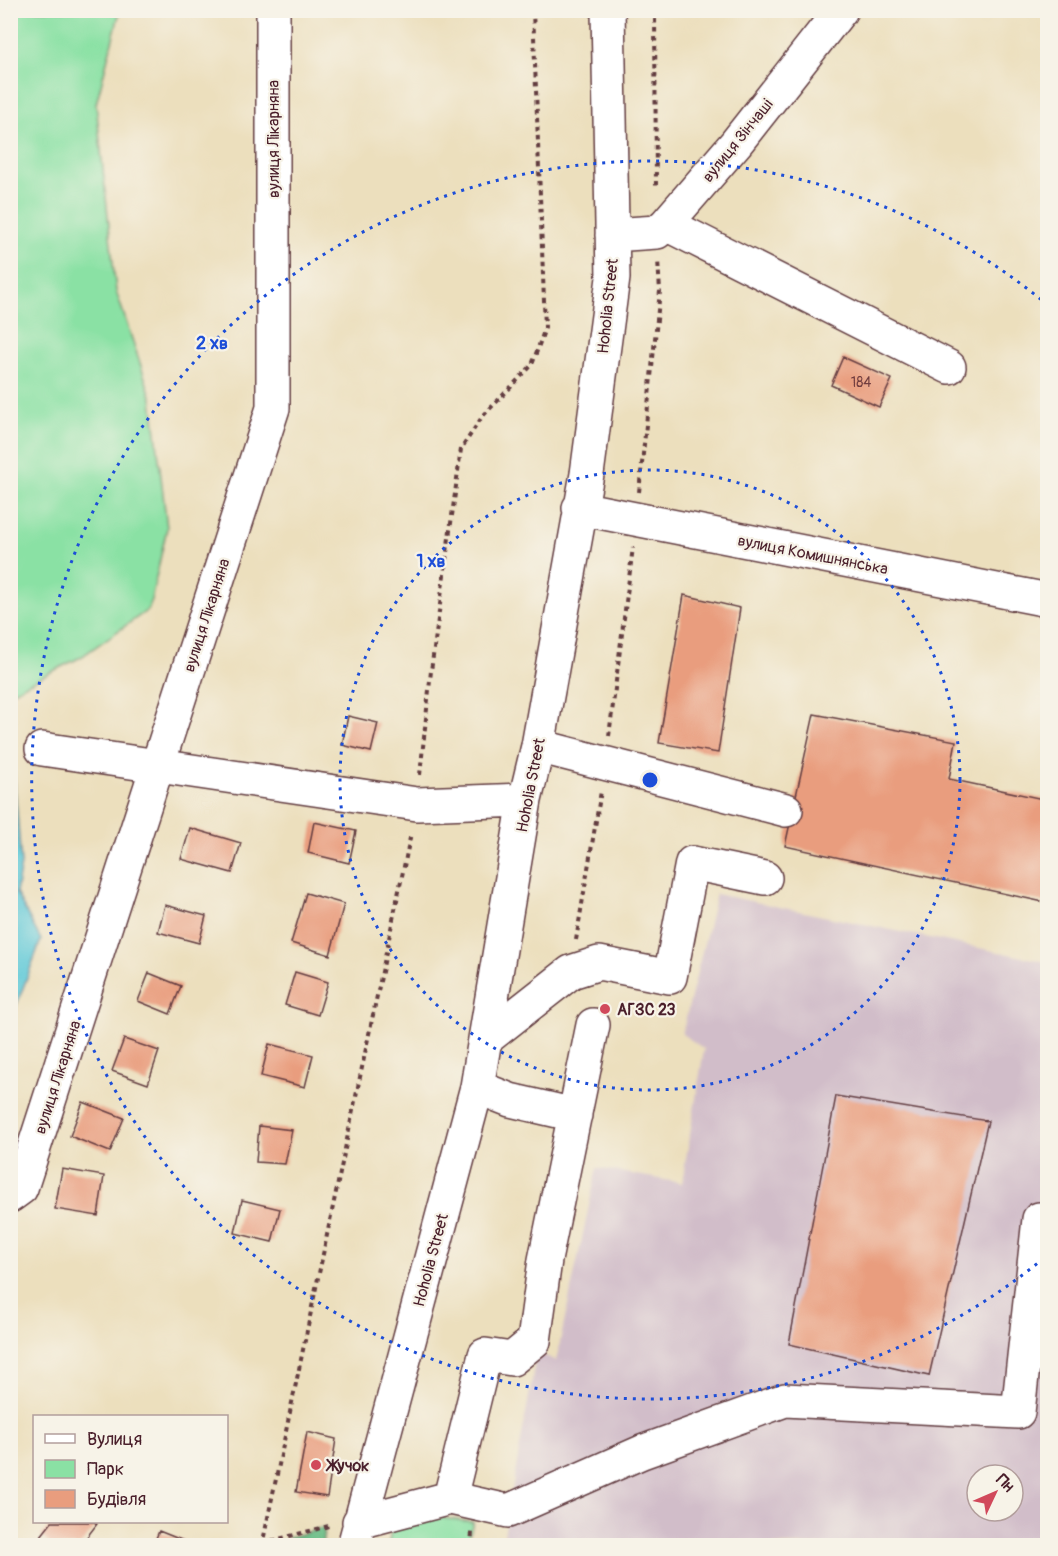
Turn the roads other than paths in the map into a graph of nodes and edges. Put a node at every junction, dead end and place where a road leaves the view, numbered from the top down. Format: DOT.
graph roads {
  1 [pos="273,10"];
  2 [pos="608,10"];
  3 [pos="841,10"];
  4 [pos="666,224"];
  5 [pos="612,235"];
  6 [pos="949,367"];
  7 [pos="579,508"];
  8 [pos="1047,600"];
  9 [pos="538,746"];
  10 [pos="42,748"];
  11 [pos="158,765"];
  12 [pos="525,800"];
  13 [pos="786,810"];
  14 [pos="765,878"];
  15 [pos="593,1025"];
  16 [pos="487,1038"];
  17 [pos="477,1087"];
  18 [pos="575,1115"];
  19 [pos="10,1196"];
  20 [pos="1039,1219"];
  21 [pos="450,1498"];
  22 [pos="357,1534"];
  1 -- 11 [label="street, вулиця Лікарняна"];
  2 -- 5 [label="street, Hoholia Street"];
  3 -- 4 [label="street, вулиця Зінчаші"];
  4 -- 5 [label="street"];
  4 -- 6 [label="street"];
  5 -- 7 [label="street, Hoholia Street"];
  7 -- 8 [label="street, вулиця Комишнянська"];
  7 -- 9 [label="street, Hoholia Street"];
  9 -- 12 [label="street, Hoholia Street"];
  9 -- 13 [label="street"];
  10 -- 11 [label="street"];
  11 -- 12 [label="street"];
  11 -- 19 [label="street, вулиця Лікарняна"];
  12 -- 16 [label="street, Hoholia Street"];
  14 -- 16 [label="street"];
  15 -- 18 [label="street"];
  16 -- 17 [label="street, Hoholia Street"];
  17 -- 18 [label="street"];
  17 -- 22 [label="street, Hoholia Street"];
  18 -- 21 [label="street"];
  20 -- 21 [label="street"];
  21 -- 22 [label="street"];
}
